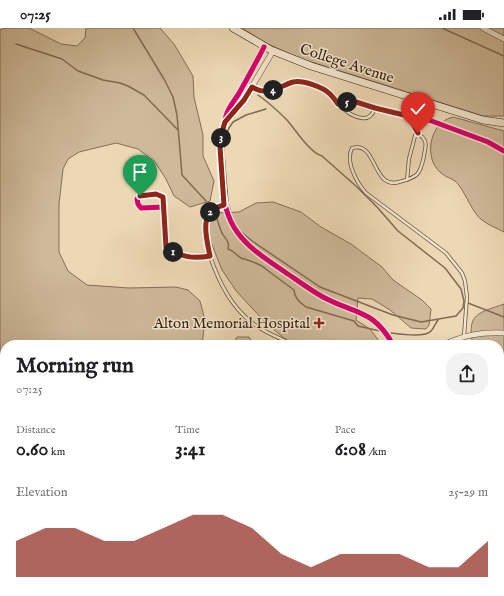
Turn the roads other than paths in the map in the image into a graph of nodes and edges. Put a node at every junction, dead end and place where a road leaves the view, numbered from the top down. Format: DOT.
graph roads {
  1 [pos="233,28"];
  2 [pos="482,28"];
  3 [pos="504,39"];
  4 [pos="264,47"];
  5 [pos="273,51"];
  6 [pos="245,82"];
  7 [pos="252,87"];
  8 [pos="338,104"];
  9 [pos="430,104"];
  10 [pos="375,108"];
  11 [pos="225,122"];
  12 [pos="504,123"];
  13 [pos="416,131"];
  14 [pos="504,151"];
  15 [pos="407,180"];
  16 [pos="224,205"];
  17 [pos="164,207"];
  18 [pos="210,256"];
  19 [pos="504,333"];
  20 [pos="464,337"];
  21 [pos="284,340"];
  22 [pos="390,340"];
  23 [pos="456,340"];
  1 -- 4 [label="main road, College Avenue"];
  2 -- 3 [label="street"];
  4 -- 5 [label="main road, College Avenue"];
  4 -- 6 [label="street"];
  5 -- 7 [label="street"];
  5 -- 9 [label="main road, College Avenue"];
  6 -- 7 [label="lane"];
  6 -- 11 [label="street"];
  7 -- 8 [label="lane"];
  7 -- 11 [label="street"];
  8 -- 10 [label="lane"];
  8 -- 10 [label="lane"];
  9 -- 12 [label="main road, College Avenue"];
  9 -- 14 [label="street"];
  10 -- 13 [label="lane"];
  11 -- 16 [label="street"];
  13 -- 15 [label="lane"];
  13 -- 15 [label="lane"];
  15 -- 20 [label="lane"];
  16 -- 18 [label="street"];
  16 -- 22 [label="street"];
  17 -- 17 [label="street"];
  17 -- 18 [label="street"];
  18 -- 21 [label="lane"];
  19 -- 20 [label="street"];
  20 -- 23 [label="street"];
}
